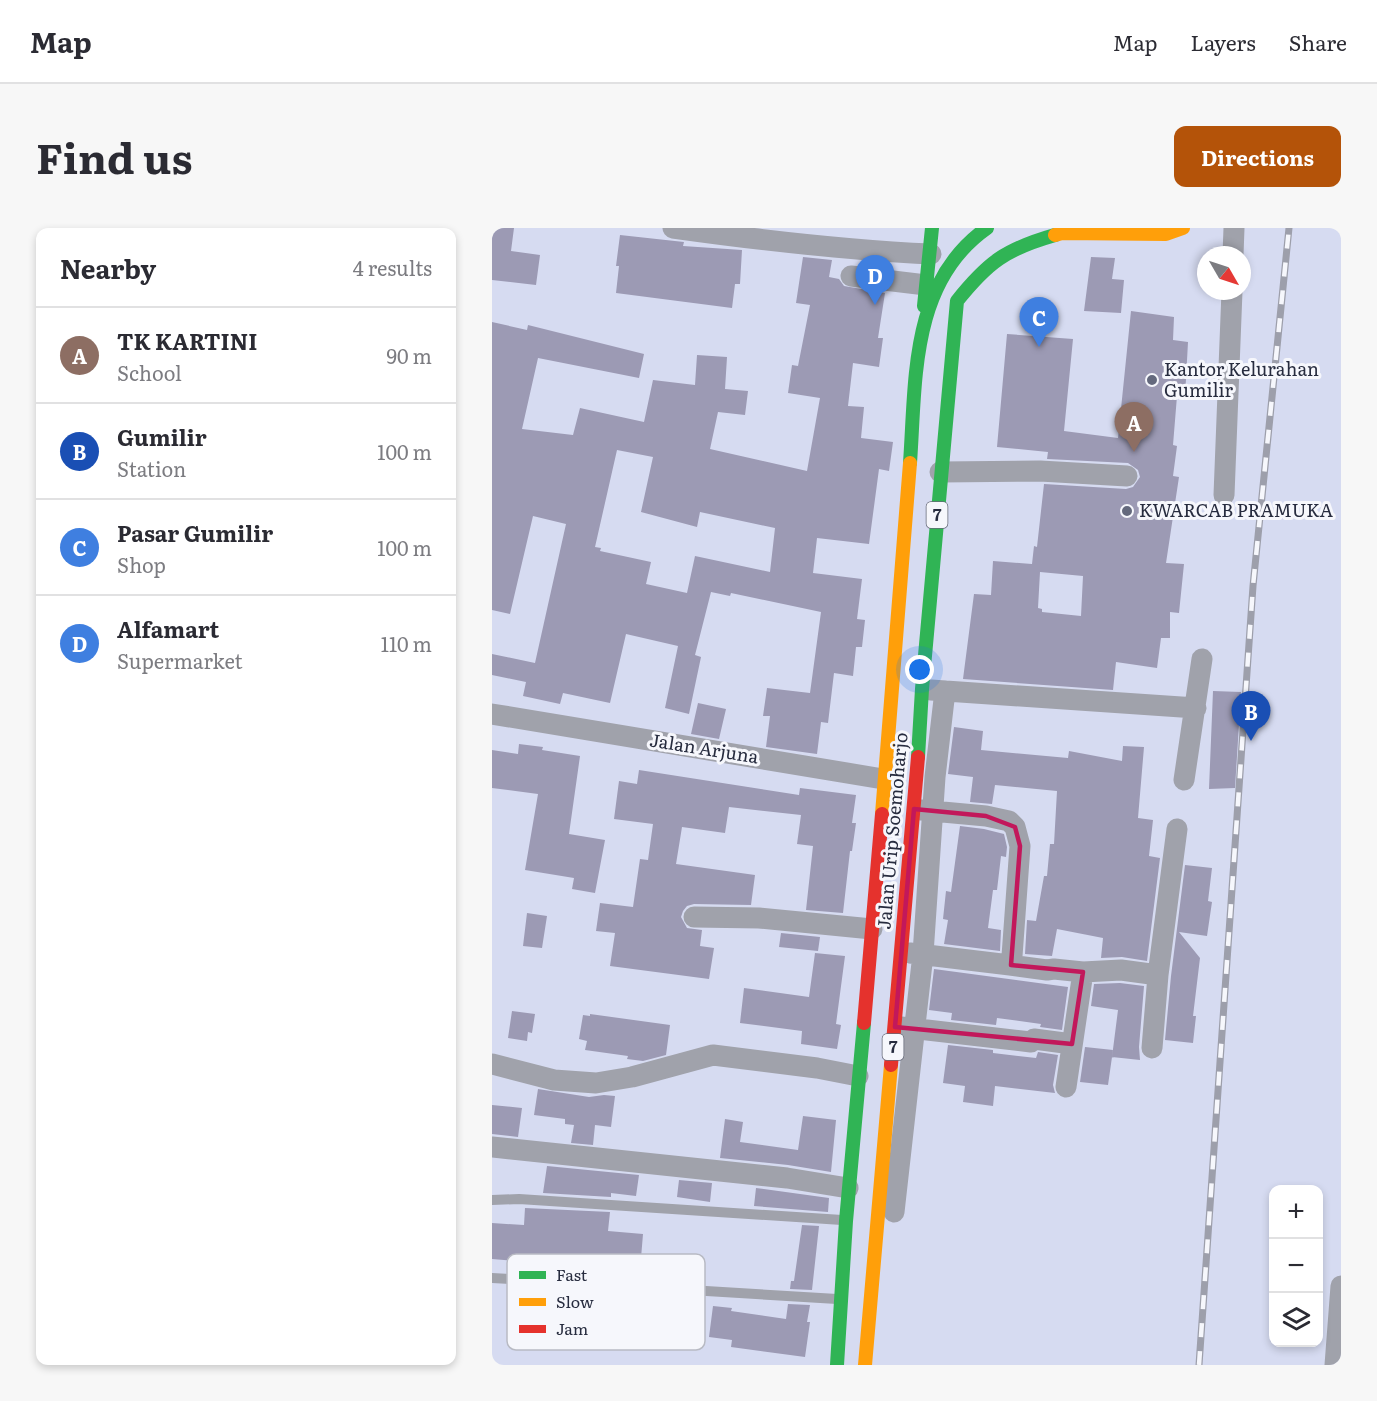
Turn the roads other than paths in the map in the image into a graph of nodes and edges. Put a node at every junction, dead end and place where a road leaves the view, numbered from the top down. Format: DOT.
graph roads {
  1 [pos="673,228"];
  2 [pos="932,228"];
  3 [pos="987,228"];
  4 [pos="1184,228"];
  5 [pos="1234,228"];
  6 [pos="1024,231"];
  7 [pos="973,233"];
  8 [pos="1062,233"];
  9 [pos="1233,246"];
  10 [pos="931,254"];
  11 [pos="851,276"];
  12 [pos="926,285"];
  13 [pos="1232,300"];
  14 [pos="957,301"];
  15 [pos="919,344"];
  16 [pos="940,472"];
  17 [pos="1127,477"];
  18 [pos="1224,495"];
  19 [pos="1202,658"];
  20 [pos="922,689"];
  21 [pos="945,692"];
  22 [pos="1196,708"];
  23 [pos="492,714"];
  24 [pos="881,779"];
  25 [pos="1184,780"];
  26 [pos="916,783"];
  27 [pos="924,810"];
  28 [pos="1177,829"];
  29 [pos="694,917"];
  30 [pos="867,929"];
  31 [pos="901,952"];
  32 [pos="923,954"];
  33 [pos="1010,965"];
  34 [pos="1083,972"];
  35 [pos="1158,975"];
  36 [pos="905,1027"];
  37 [pos="1072,1044"];
  38 [pos="1152,1048"];
  39 [pos="492,1064"];
  40 [pos="854,1076"];
  41 [pos="1066,1087"];
  42 [pos="492,1147"];
  43 [pos="844,1187"];
  44 [pos="492,1200"];
  45 [pos="841,1220"];
  46 [pos="492,1278"];
  47 [pos="507,1279"];
  48 [pos="1341,1286"];
  49 [pos="705,1291"];
  50 [pos="834,1299"];
  51 [pos="822,1365"];
  52 [pos="837,1365"];
  53 [pos="865,1365"];
  54 [pos="878,1365"];
  55 [pos="1335,1365"];
  1 -- 10 [label="street"];
  2 -- 10 [label="main road"];
  3 -- 7 [label="main road, 7"];
  4 -- 8 [label="main road"];
  5 -- 9 [label="street"];
  6 -- 8 [label="main road"];
  7 -- 14 [label="main road, Jalan Urip Soemoharjo"];
  7 -- 15 [label="main road, 7"];
  8 -- 14 [label="main road"];
  10 -- 12 [label="main road"];
  11 -- 12 [label="street"];
  12 -- 15 [label="main road"];
  13 -- 18 [label="street"];
  14 -- 16 [label="main road, Jalan Urip Soemoharjo / 7"];
  15 -- 24 [label="main road, Jalan Urip Soemoharjo / 7"];
  16 -- 17 [label="street"];
  16 -- 20 [label="main road, Jalan Urip Soemoharjo / 7"];
  19 -- 22 [label="street"];
  20 -- 21 [label="street"];
  20 -- 26 [label="main road, Jalan Urip Soemoharjo / 7"];
  21 -- 22 [label="street"];
  21 -- 27 [label="street"];
  22 -- 25 [label="street"];
  23 -- 24 [label="street, Jalan Arjuna"];
  24 -- 26 [label="street, Jalan Arjuna"];
  24 -- 30 [label="street"];
  26 -- 27 [label="main road, Jalan Urip Soemoharjo / 7"];
  27 -- 31 [label="main road, Jalan Urip Soemoharjo / 7"];
  27 -- 32 [label="street"];
  27 -- 33 [label="street"];
  28 -- 35 [label="street"];
  29 -- 30 [label="street"];
  30 -- 40 [label="street"];
  31 -- 32 [label="street"];
  31 -- 36 [label="main road, Jalan Urip Soemoharjo / 7"];
  32 -- 33 [label="street"];
  32 -- 36 [label="street"];
  33 -- 34 [label="street"];
  34 -- 35 [label="street"];
  34 -- 37 [label="street"];
  35 -- 38 [label="street"];
  36 -- 37 [label="street"];
  36 -- 53 [label="main road, Jalan Urip Soemoharjo / 7"];
  36 -- 54 [label="street"];
  37 -- 41 [label="street"];
  39 -- 40 [label="street"];
  40 -- 43 [label="street"];
  42 -- 43 [label="street"];
  43 -- 45 [label="street"];
  44 -- 45 [label="lane"];
  45 -- 50 [label="street"];
  46 -- 47 [label="lane"];
  48 -- 55 [label="street"];
  49 -- 50 [label="lane"];
  50 -- 51 [label="street"];
  50 -- 52 [label="main road"];
}
